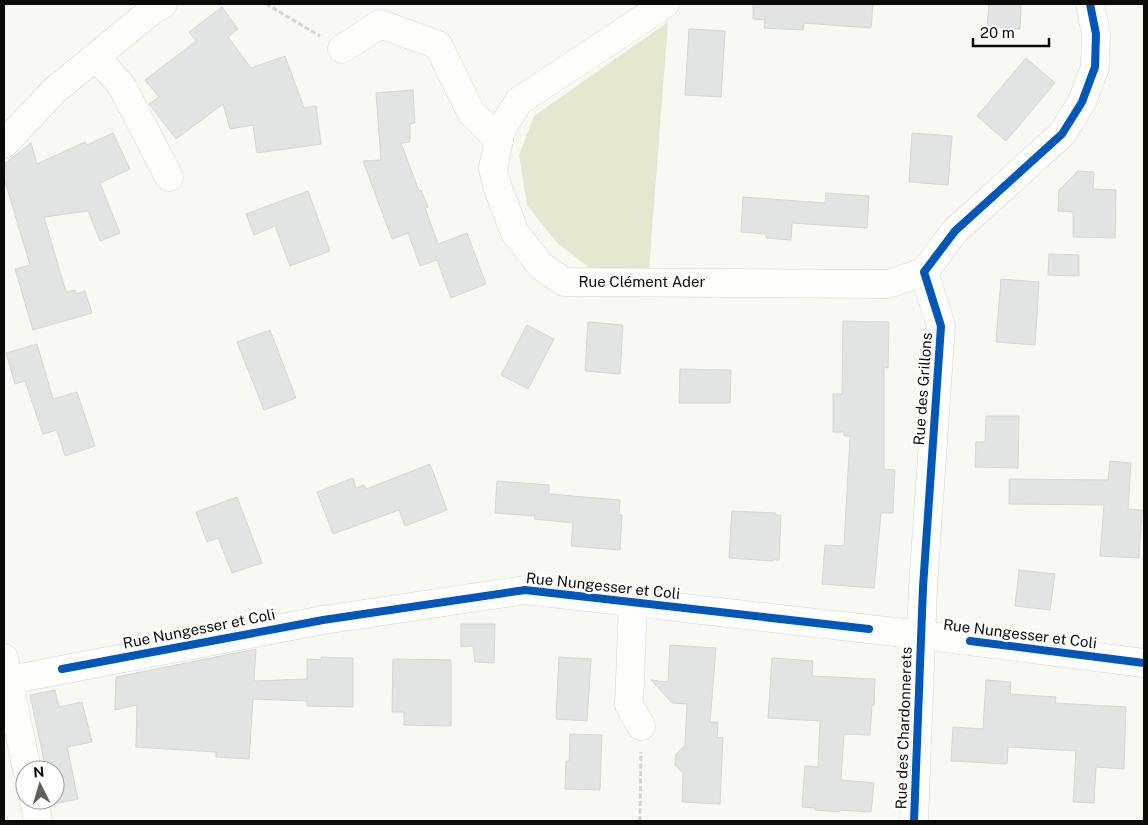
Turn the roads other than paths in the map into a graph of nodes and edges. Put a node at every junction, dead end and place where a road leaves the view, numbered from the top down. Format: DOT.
graph roads {
  1 [pos="163,4"];
  2 [pos="665,4"];
  3 [pos="1090,4"];
  4 [pos="342,49"];
  5 [pos="96,57"];
  6 [pos="499,140"];
  7 [pos="4,144"];
  8 [pos="169,177"];
  9 [pos="924,272"];
  10 [pos="633,602"];
  11 [pos="921,635"];
  12 [pos="1144,663"];
  13 [pos="5,673"];
  14 [pos="640,726"];
  15 [pos="25,760"];
  16 [pos="914,821"];
  1 -- 5 [label="street"];
  2 -- 6 [label="street, Rue Clément Ader"];
  3 -- 9 [label="street"];
  4 -- 6 [label="street"];
  5 -- 7 [label="street"];
  5 -- 8 [label="street"];
  6 -- 9 [label="street, Rue Clément Ader"];
  9 -- 11 [label="street, Rue des Grillons"];
  10 -- 11 [label="street, Rue Nungesser et Coli"];
  10 -- 13 [label="street, Rue Nungesser et Coli"];
  10 -- 14 [label="street"];
  11 -- 12 [label="street, Rue Nungesser et Coli"];
  11 -- 16 [label="street, Rue des Chardonnerets"];
  13 -- 15 [label="street"];
}
